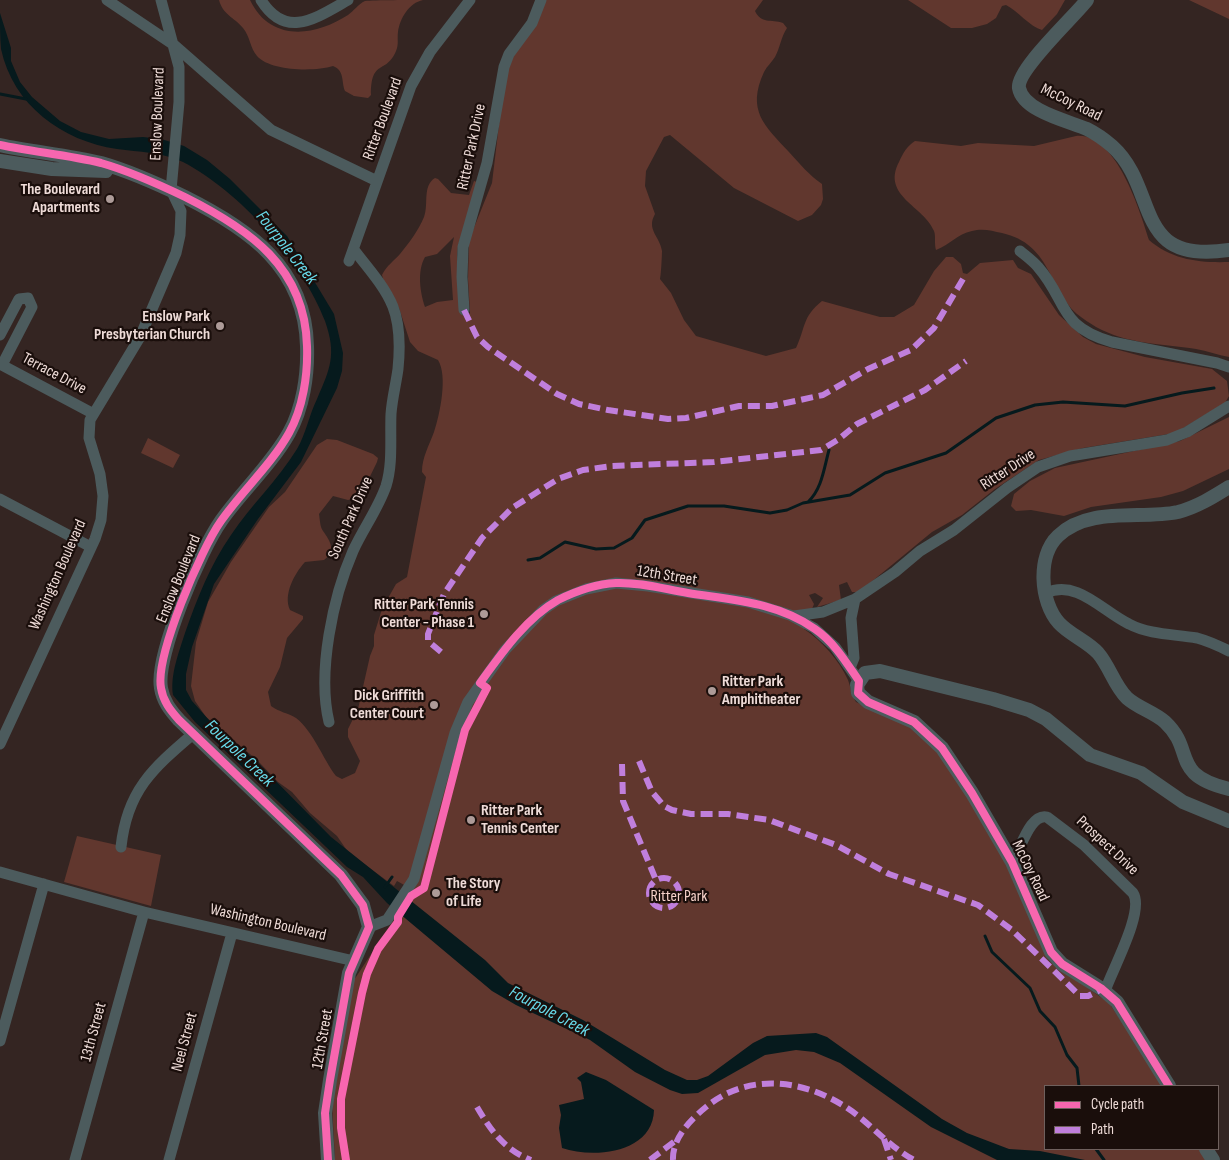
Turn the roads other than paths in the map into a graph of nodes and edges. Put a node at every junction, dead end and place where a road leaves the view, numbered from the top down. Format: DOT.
graph roads {
  1 [pos="107,0"];
  2 [pos="161,0"];
  3 [pos="261,0"];
  4 [pos="348,0"];
  5 [pos="470,0"];
  6 [pos="541,0"];
  7 [pos="1088,0"];
  8 [pos="174,46"];
  9 [pos="0,145"];
  10 [pos="0,161"];
  11 [pos="122,172"];
  12 [pos="377,181"];
  13 [pos="171,190"];
  14 [pos="354,250"];
  15 [pos="1229,250"];
  16 [pos="1020,251"];
  17 [pos="349,261"];
  18 [pos="464,310"];
  19 [pos="0,335"];
  20 [pos="1,365"];
  21 [pos="1229,367"];
  22 [pos="1229,406"];
  23 [pos="92,413"];
  24 [pos="1229,487"];
  25 [pos="0,499"];
  26 [pos="91,547"];
  27 [pos="1046,593"];
  28 [pos="855,599"];
  29 [pos="790,615"];
  30 [pos="1229,651"];
  31 [pos="850,668"];
  32 [pos="859,681"];
  33 [pos="328,722"];
  34 [pos="193,734"];
  35 [pos="0,744"];
  36 [pos="1229,788"];
  37 [pos="1229,820"];
  38 [pos="121,847"];
  39 [pos="1012,862"];
  40 [pos="0,872"];
  41 [pos="44,884"];
  42 [pos="144,912"];
  43 [pos="369,927"];
  44 [pos="232,933"];
  45 [pos="354,961"];
  46 [pos="1105,991"];
  47 [pos="0,1041"];
  48 [pos="1168,1085"];
  49 [pos="75,1160"];
  50 [pos="170,1160"];
  51 [pos="328,1160"];
  1 -- 8 [label="street"];
  2 -- 8 [label="street, Enslow Boulevard"];
  3 -- 4 [label="street"];
  5 -- 12 [label="street, Ritter Boulevard"];
  6 -- 18 [label="street, Ritter Park Drive"];
  7 -- 15 [label="street, McCoy Road"];
  8 -- 12 [label="street, Enslow Boulevard"];
  8 -- 13 [label="street, Enslow Boulevard"];
  9 -- 11 [label="street"];
  10 -- 11 [label="street"];
  11 -- 13 [label="street"];
  12 -- 14 [label="street, Ritter Boulevard"];
  13 -- 23 [label="street, Washington Boulevard"];
  13 -- 34 [label="street, Enslow Boulevard"];
  14 -- 17 [label="street, Ritter Boulevard"];
  14 -- 33 [label="street, South Park Drive"];
  16 -- 21 [label="street"];
  19 -- 20 [label="street"];
  20 -- 23 [label="street, Terrace Drive"];
  22 -- 28 [label="street, Ritter Drive"];
  23 -- 26 [label="street, Washington Boulevard"];
  24 -- 27 [label="street"];
  25 -- 26 [label="street"];
  26 -- 35 [label="street, Washington Boulevard"];
  27 -- 30 [label="street"];
  27 -- 36 [label="street"];
  28 -- 29 [label="street, Ritter Drive"];
  28 -- 31 [label="street"];
  29 -- 31 [label="street, 12th Street"];
  29 -- 43 [label="street, 12th Street"];
  31 -- 32 [label="street, 12th Street"];
  32 -- 37 [label="street"];
  32 -- 39 [label="street, McCoy Road"];
  34 -- 38 [label="street"];
  34 -- 43 [label="street, Enslow Boulevard"];
  39 -- 46 [label="street, McCoy Road"];
  39 -- 46 [label="street, Prospect Drive"];
  40 -- 41 [label="street, Washington Boulevard"];
  41 -- 42 [label="street, Washington Boulevard"];
  41 -- 47 [label="street"];
  42 -- 44 [label="street, Washington Boulevard"];
  42 -- 49 [label="street, 13th Street"];
  43 -- 45 [label="street, 12th Street"];
  44 -- 45 [label="street, Washington Boulevard"];
  44 -- 50 [label="street, Neel Street"];
  45 -- 51 [label="street, 12th Street"];
  46 -- 48 [label="street, McCoy Road"];
}
